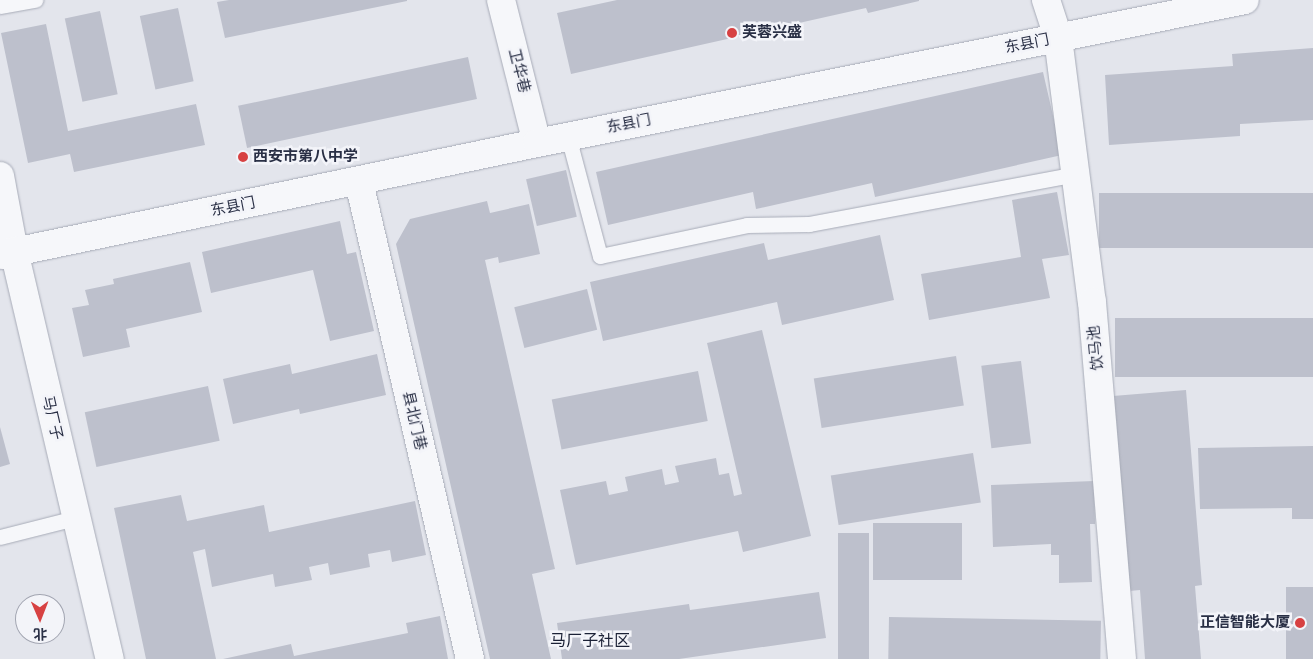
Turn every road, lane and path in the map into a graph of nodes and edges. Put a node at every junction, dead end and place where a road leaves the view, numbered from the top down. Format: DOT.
graph roads {
  1 [pos="35,0"];
  2 [pos="501,0"];
  3 [pos="1046,0"];
  4 [pos="1245,0"];
  5 [pos="0,6"];
  6 [pos="1058,38"];
  7 [pos="568,136"];
  8 [pos="537,142"];
  9 [pos="1076,174"];
  10 [pos="0,176"];
  11 [pos="359,182"];
  12 [pos="7,253"];
  13 [pos="75,518"];
  14 [pos="0,537"];
  15 [pos="110,659"];
  16 [pos="470,659"];
  17 [pos="1122,659"];
  1 -- 5 [label="lane"];
  2 -- 8 [label="street, 卫华巷"];
  3 -- 6 [label="street, 饮马池"];
  4 -- 6 [label="street, 东县门"];
  6 -- 7 [label="street, 东县门"];
  6 -- 9 [label="street, 饮马池"];
  7 -- 8 [label="street, 东县门"];
  7 -- 9 [label="lane"];
  8 -- 11 [label="street, 东县门"];
  9 -- 17 [label="street, 饮马池"];
  10 -- 12 [label="street, 马厂子"];
  11 -- 12 [label="street, 东县门"];
  11 -- 16 [label="street, 县北门巷"];
  12 -- 13 [label="street, 马厂子"];
  13 -- 14 [label="lane"];
  13 -- 15 [label="street, 马厂子"];
}
